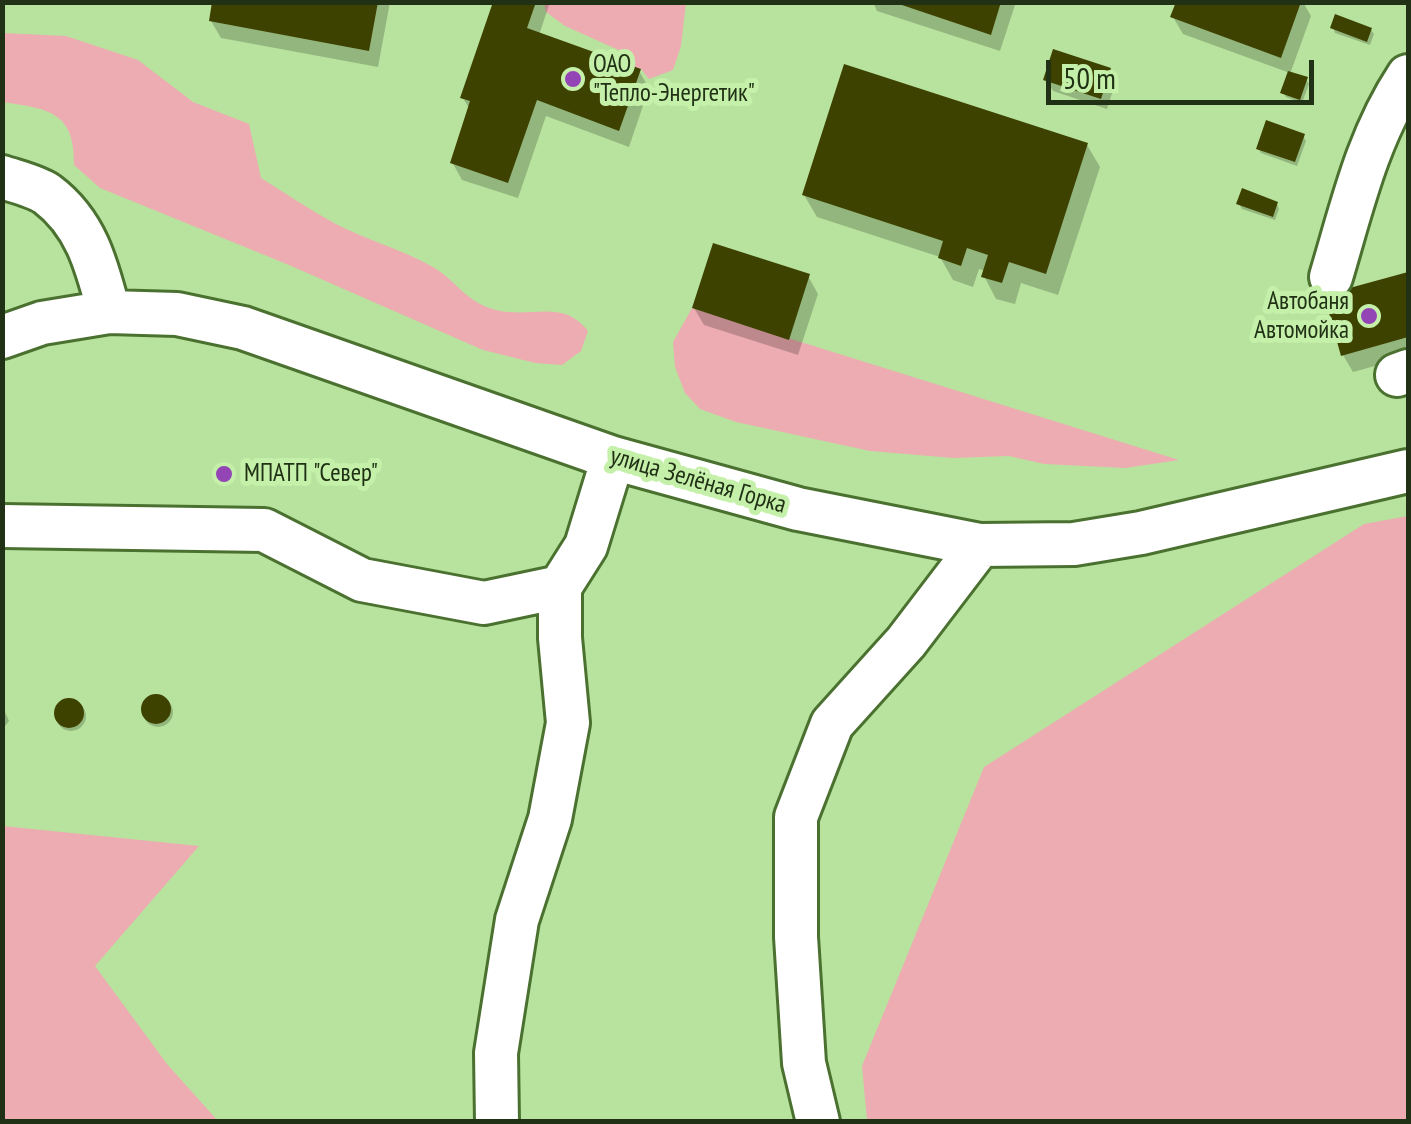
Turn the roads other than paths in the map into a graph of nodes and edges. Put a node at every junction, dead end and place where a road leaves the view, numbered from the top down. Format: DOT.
graph roads {
  1 [pos="1408,76"];
  2 [pos="2,177"];
  3 [pos="1330,278"];
  4 [pos="109,312"];
  5 [pos="2,336"];
  6 [pos="613,458"];
  7 [pos="1408,471"];
  8 [pos="2,526"];
  9 [pos="980,546"];
  10 [pos="560,587"];
  11 [pos="497,1122"];
  12 [pos="818,1122"];
  1 -- 3 [label="street"];
  2 -- 4 [label="street"];
  4 -- 5 [label="street, улица Зелёная Горка"];
  4 -- 6 [label="street, улица Зелёная Горка"];
  6 -- 9 [label="street, улица Зелёная Горка"];
  6 -- 10 [label="street"];
  7 -- 9 [label="street, улица Зелёная Горка"];
  8 -- 10 [label="street"];
  9 -- 12 [label="street"];
  10 -- 11 [label="street"];
}
